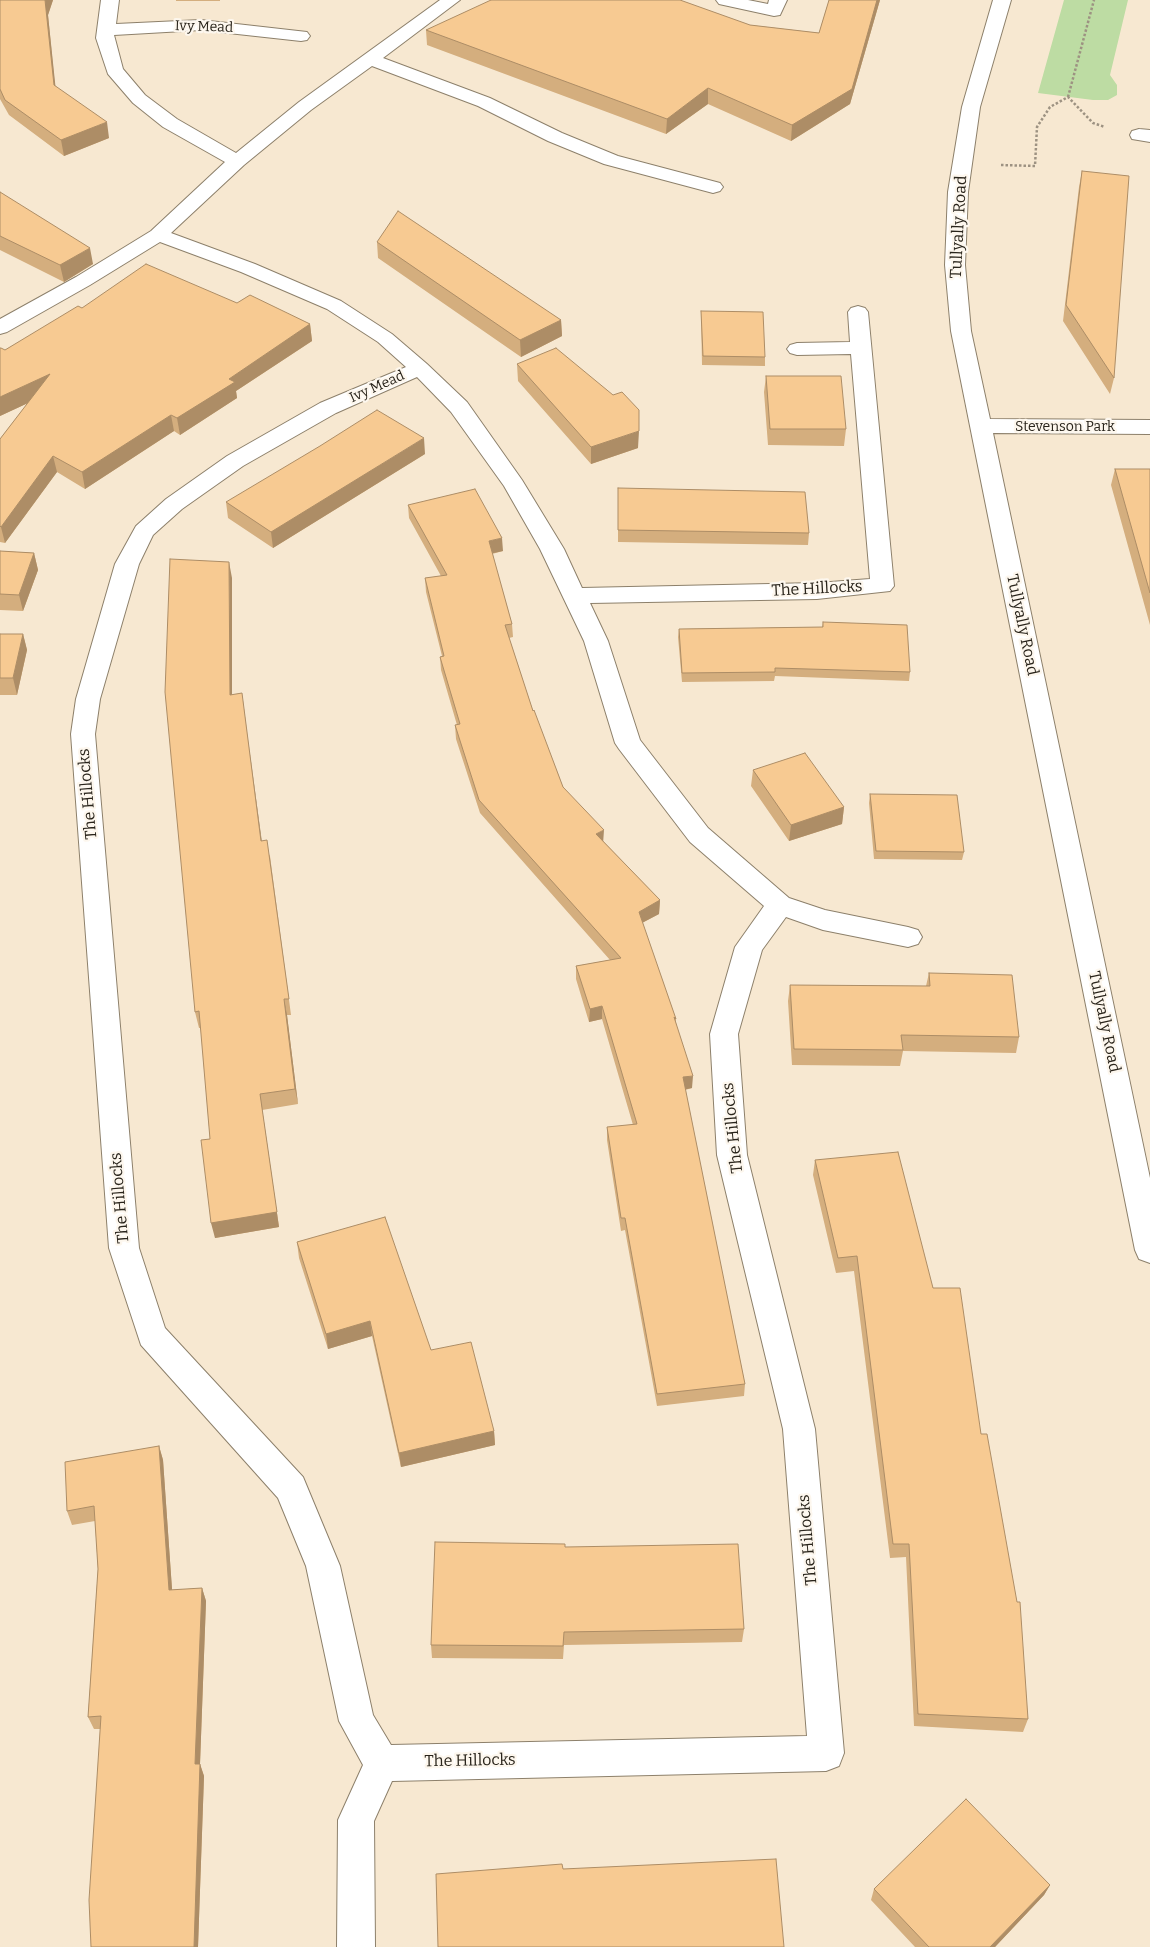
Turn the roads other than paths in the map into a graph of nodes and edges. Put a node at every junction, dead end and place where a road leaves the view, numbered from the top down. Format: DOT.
graph roads {
  1 [pos="110,0"];
  2 [pos="451,0"];
  3 [pos="724,0"];
  4 [pos="778,0"];
  5 [pos="1002,0"];
  6 [pos="106,30"];
  7 [pos="301,36"];
  8 [pos="370,58"];
  9 [pos="237,161"];
  10 [pos="713,187"];
  11 [pos="158,235"];
  12 [pos="0,306"];
  13 [pos="858,312"];
  14 [pos="19,318"];
  15 [pos="0,328"];
  16 [pos="797,348"];
  17 [pos="862,348"];
  18 [pos="420,368"];
  19 [pos="980,426"];
  20 [pos="1150,427"];
  21 [pos="127,564"];
  22 [pos="574,596"];
  23 [pos="780,905"];
  24 [pos="908,937"];
  25 [pos="1150,1250"];
  26 [pos="382,1763"];
  27 [pos="356,1947"];
  1 -- 6 [label="street"];
  2 -- 8 [label="street"];
  3 -- 4 [label="street"];
  5 -- 19 [label="street, Tullyally Road"];
  6 -- 7 [label="street, Ivy Mead"];
  6 -- 9 [label="street"];
  8 -- 9 [label="street"];
  8 -- 10 [label="street"];
  9 -- 11 [label="street"];
  11 -- 14 [label="street"];
  11 -- 18 [label="street, Ivy Mead"];
  12 -- 14 [label="street"];
  13 -- 17 [label="street, The Hillocks"];
  14 -- 15 [label="street"];
  16 -- 17 [label="street"];
  17 -- 22 [label="street, The Hillocks"];
  18 -- 21 [label="street, Ivy Mead"];
  18 -- 22 [label="street"];
  19 -- 20 [label="street, Stevenson Park"];
  19 -- 25 [label="street, Tullyally Road"];
  21 -- 26 [label="street, The Hillocks"];
  22 -- 23 [label="street"];
  23 -- 24 [label="street"];
  23 -- 26 [label="street, The Hillocks"];
  26 -- 27 [label="street"];
}
